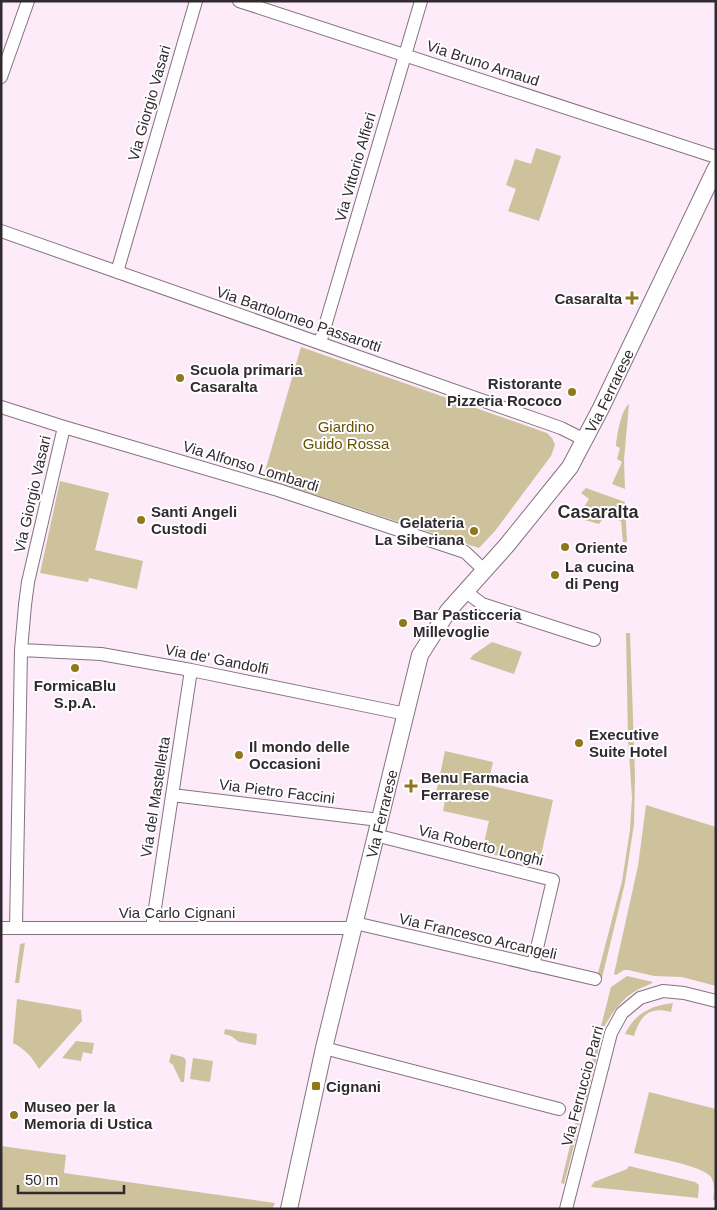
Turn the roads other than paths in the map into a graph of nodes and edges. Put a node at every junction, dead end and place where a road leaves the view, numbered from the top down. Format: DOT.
graph roads {
  1 [pos="28,1"];
  2 [pos="196,1"];
  3 [pos="239,1"];
  4 [pos="421,1"];
  5 [pos="405,55"];
  6 [pos="1,77"];
  7 [pos="716,157"];
  8 [pos="716,168"];
  9 [pos="1,231"];
  10 [pos="117,272"];
  11 [pos="320,343"];
  12 [pos="1,407"];
  13 [pos="64,427"];
  14 [pos="585,440"];
  15 [pos="484,570"];
  16 [pos="466,591"];
  17 [pos="594,640"];
  18 [pos="21,650"];
  19 [pos="191,670"];
  20 [pos="406,714"];
  21 [pos="172,795"];
  22 [pos="377,828"];
  23 [pos="354,926"];
  24 [pos="1,928"];
  25 [pos="16,928"];
  26 [pos="152,928"];
  27 [pos="533,966"];
  28 [pos="595,980"];
  29 [pos="716,1001"];
  30 [pos="324,1048"];
  31 [pos="559,1109"];
  32 [pos="289,1209"];
  33 [pos="566,1209"];
  1 -- 6 [label="street"];
  2 -- 10 [label="street, Via Giorgio Vasari"];
  3 -- 5 [label="street, Via Bruno Arnaud"];
  4 -- 5 [label="street, Via Vittorio Alfieri"];
  5 -- 7 [label="street, Via Bruno Arnaud"];
  5 -- 11 [label="street, Via Vittorio Alfieri"];
  8 -- 14 [label="main road, Via Ferrarese"];
  9 -- 10 [label="street, Via Bartolomeo Passarotti"];
  10 -- 11 [label="street, Via Bartolomeo Passarotti"];
  11 -- 14 [label="street, Via Bartolomeo Passarotti"];
  12 -- 13 [label="street, Via Alfonso Lombardi"];
  13 -- 15 [label="street, Via Alfonso Lombardi"];
  13 -- 18 [label="street, Via Giorgio Vasari"];
  14 -- 15 [label="main road, Via Ferrarese"];
  15 -- 16 [label="main road, Via Ferrarese"];
  16 -- 17 [label="street"];
  16 -- 20 [label="main road, Via Ferrarese"];
  18 -- 19 [label="street, Via de' Gandolfi"];
  18 -- 25 [label="street, Via Giorgio Vasari"];
  19 -- 20 [label="street, Via de' Gandolfi"];
  19 -- 21 [label="street, Via del Mastelletta"];
  20 -- 22 [label="main road, Via Ferrarese"];
  21 -- 22 [label="street, Via Pietro Faccini"];
  21 -- 26 [label="street, Via del Mastelletta"];
  22 -- 23 [label="main road, Via Ferrarese"];
  22 -- 27 [label="street, Via Roberto Longhi"];
  23 -- 26 [label="street, Via Carlo Cignani"];
  23 -- 27 [label="street, Via Francesco Arcangeli"];
  23 -- 30 [label="main road, Via Ferrarese"];
  24 -- 25 [label="street, Via Carlo Cignani"];
  25 -- 26 [label="street, Via Carlo Cignani"];
  27 -- 28 [label="street, Via Francesco Arcangeli"];
  29 -- 33 [label="street, Via Ferruccio Parri"];
  30 -- 31 [label="street"];
  30 -- 32 [label="main road, Via Ferrarese"];
}
